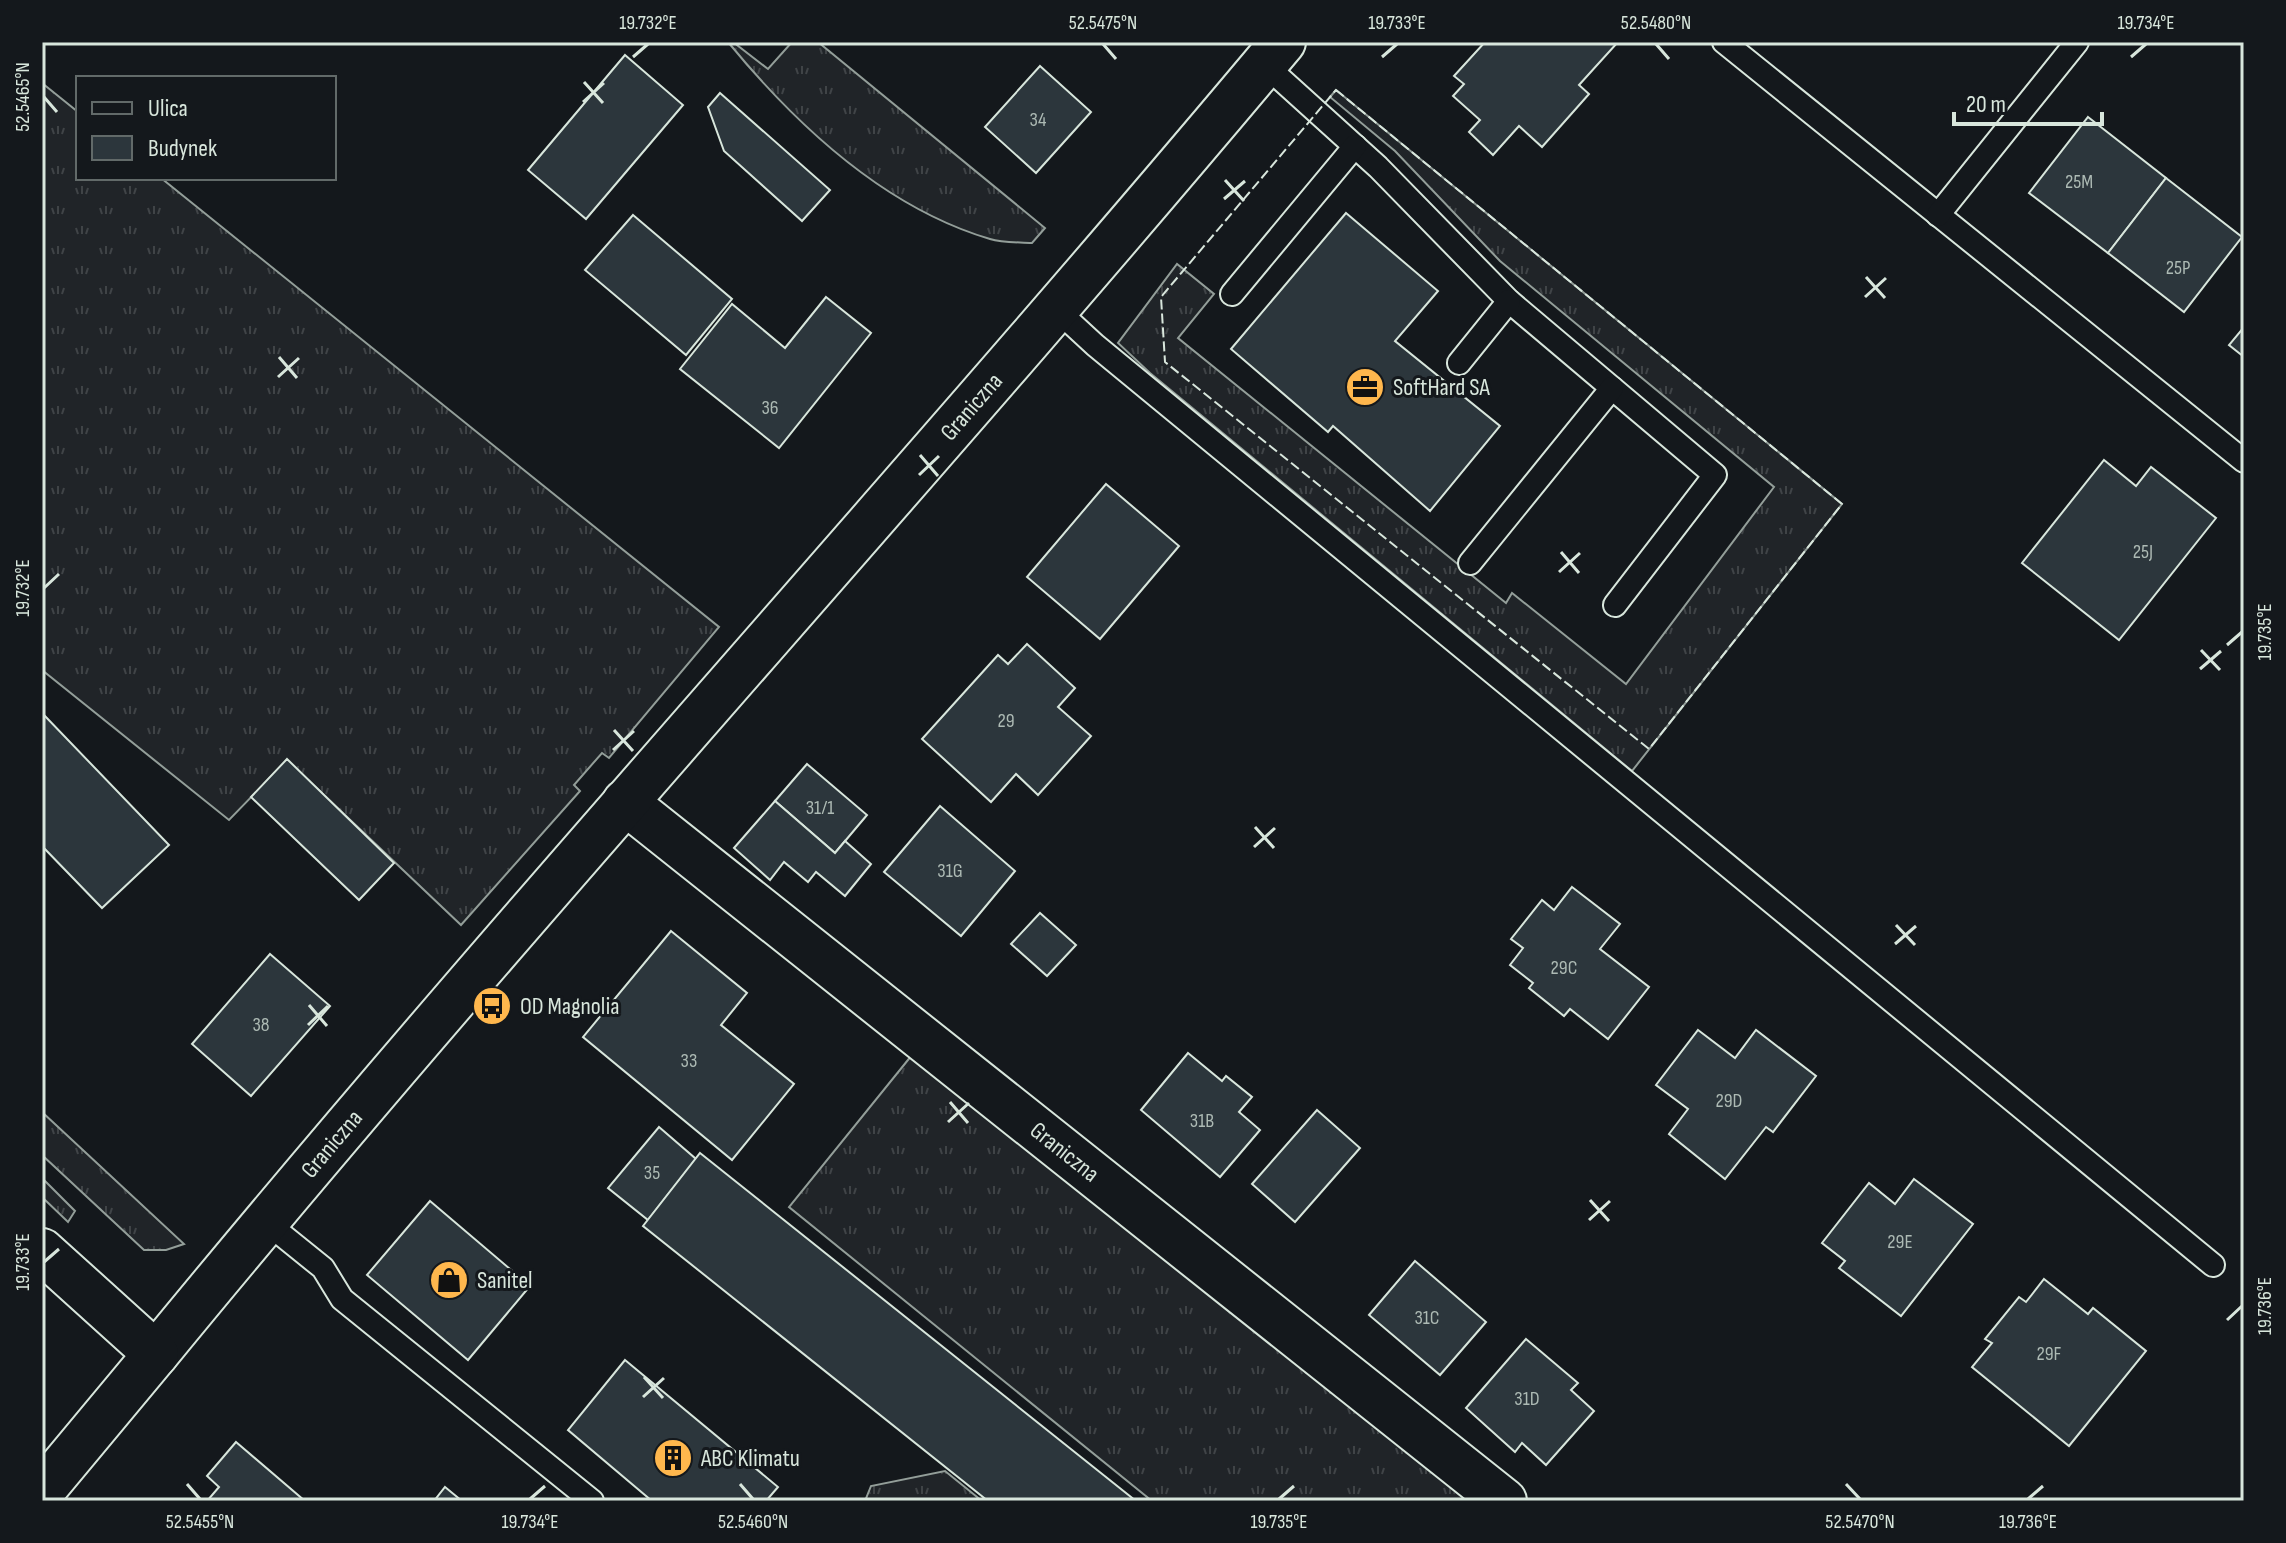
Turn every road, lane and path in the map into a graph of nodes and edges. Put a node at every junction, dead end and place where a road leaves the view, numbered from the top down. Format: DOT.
graph roads {
  1 [pos="1724,42"];
  2 [pos="2077,42"];
  3 [pos="1273,53"];
  4 [pos="1355,146"];
  5 [pos="1938,215"];
  6 [pos="1232,294"];
  7 [pos="1509,301"];
  8 [pos="1056,309"];
  9 [pos="1459,363"];
  10 [pos="1612,388"];
  11 [pos="2244,461"];
  12 [pos="1470,563"];
  13 [pos="1615,605"];
  14 [pos="625,802"];
  15 [pos="266,1222"];
  16 [pos="42,1251"];
  17 [pos="2213,1265"];
  18 [pos="156,1354"];
  19 [pos="52,1492"];
  20 [pos="592,1501"];
  21 [pos="1504,1501"];
  1 -- 5 [label="lane"];
  2 -- 5 [label="lane"];
  3 -- 4 [label="lane"];
  3 -- 8 [label="street, Graniczna"];
  4 -- 6 [label="lane"];
  4 -- 7 [label="lane"];
  5 -- 11 [label="lane"];
  7 -- 9 [label="lane"];
  7 -- 10 [label="lane"];
  8 -- 14 [label="street, Graniczna"];
  8 -- 17 [label="lane"];
  10 -- 12 [label="lane"];
  10 -- 13 [label="lane"];
  14 -- 15 [label="street, Graniczna"];
  14 -- 21 [label="street, Graniczna"];
  15 -- 18 [label="street, Graniczna"];
  15 -- 20 [label="lane"];
  16 -- 18 [label="street"];
  18 -- 19 [label="street, Graniczna"];
}
